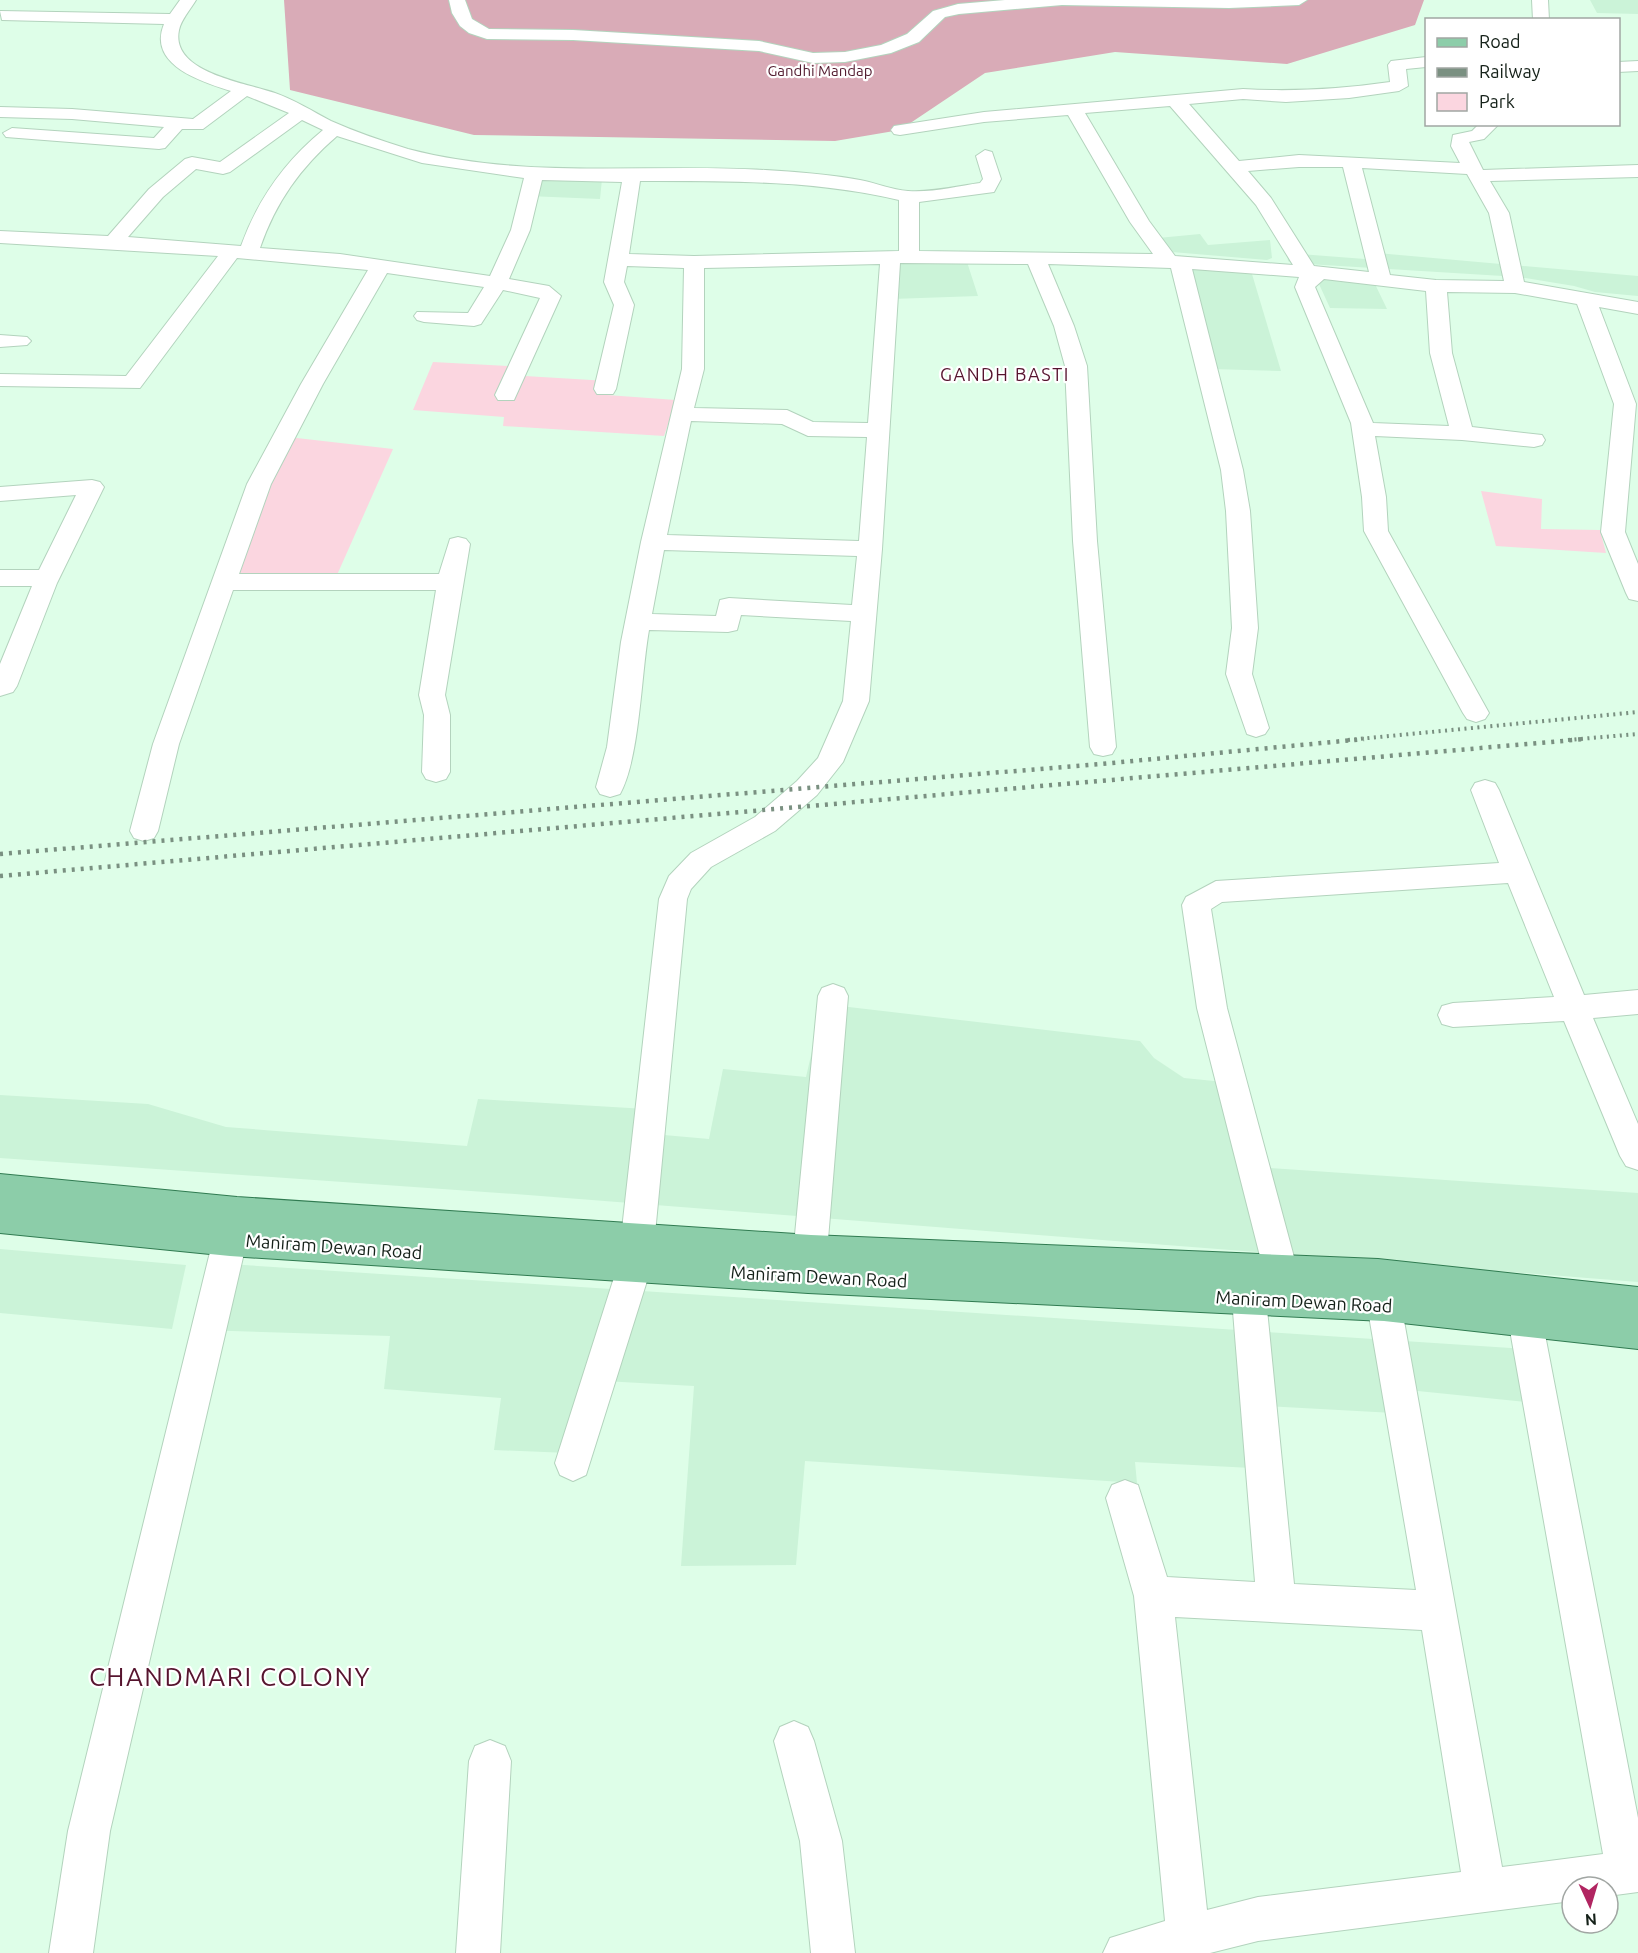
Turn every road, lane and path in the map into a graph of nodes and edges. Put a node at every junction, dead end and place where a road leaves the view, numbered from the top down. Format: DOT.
graph roads {
  1 [pos="188,0"];
  2 [pos="457,0"];
  3 [pos="1299,0"];
  4 [pos="1540,0"];
  5 [pos="4,12"];
  6 [pos="1541,18"];
  7 [pos="177,19"];
  8 [pos="1425,62"];
  9 [pos="1620,66"];
  10 [pos="1638,66"];
  11 [pos="245,89"];
  12 [pos="1173,99"];
  13 [pos="1074,110"];
  14 [pos="303,111"];
  15 [pos="0,112"];
  16 [pos="178,123"];
  17 [pos="1488,126"];
  18 [pos="335,129"];
  19 [pos="900,130"];
  20 [pos="0,133"];
  21 [pos="986,156"];
  22 [pos="1351,162"];
  23 [pos="1232,167"];
  24 [pos="1638,171"];
  25 [pos="534,173"];
  26 [pos="1475,173"];
  27 [pos="632,176"];
  28 [pos="909,197"];
  29 [pos="0,237"];
  30 [pos="113,242"];
  31 [pos="240,252"];
  32 [pos="899,258"];
  33 [pos="1036,258"];
  34 [pos="617,260"];
  35 [pos="694,262"];
  36 [pos="1175,262"];
  37 [pos="380,267"];
  38 [pos="1314,273"];
  39 [pos="1381,280"];
  40 [pos="498,285"];
  41 [pos="1436,286"];
  42 [pos="1515,287"];
  43 [pos="1586,298"];
  44 [pos="1638,308"];
  45 [pos="424,316"];
  46 [pos="0,380"];
  47 [pos="605,389"];
  48 [pos="506,395"];
  49 [pos="682,414"];
  50 [pos="1363,429"];
  51 [pos="878,430"];
  52 [pos="1462,433"];
  53 [pos="1534,440"];
  54 [pos="0,494"];
  55 [pos="1613,532"];
  56 [pos="1638,533"];
  57 [pos="653,542"];
  58 [pos="458,544"];
  59 [pos="870,549"];
  60 [pos="0,578"];
  61 [pos="47,578"];
  62 [pos="222,582"];
  63 [pos="450,582"];
  64 [pos="1638,593"];
  65 [pos="864,614"];
  66 [pos="638,621"];
  67 [pos="0,687"];
  68 [pos="1476,713"];
  69 [pos="1256,728"];
  70 [pos="1102,747"];
  71 [pos="436,772"];
  72 [pos="610,787"];
  73 [pos="1485,790"];
  74 [pos="144,831"];
  75 [pos="1516,872"];
  76 [pos="833,996"];
  77 [pos="1638,1002"];
  78 [pos="1576,1008"];
  79 [pos="1453,1015"];
  80 [pos="1638,1156"];
  81 [pos="0,1190"];
  82 [pos="0,1217"];
  83 [pos="230,1240"];
  84 [pos="636,1251"];
  85 [pos="809,1263"];
  86 [pos="1281,1272"];
  87 [pos="1249,1299"];
  88 [pos="1384,1304"];
  89 [pos="1638,1304"];
  90 [pos="1524,1319"];
  91 [pos="1638,1332"];
  92 [pos="573,1463"];
  93 [pos="1125,1498"];
  94 [pos="1153,1596"];
  95 [pos="1276,1603"];
  96 [pos="1439,1611"];
  97 [pos="794,1741"];
  98 [pos="490,1761"];
  99 [pos="1632,1871"];
  100 [pos="1485,1890"];
  101 [pos="1188,1937"];
  102 [pos="71,1953"];
  103 [pos="478,1953"];
  104 [pos="833,1953"];
  105 [pos="1125,1953"];
  1 -- 7 [label="street"];
  2 -- 3 [label="street"];
  4 -- 6 [label="street"];
  5 -- 7 [label="street"];
  7 -- 11 [label="street"];
  8 -- 12 [label="street"];
  9 -- 10 [label="street"];
  11 -- 14 [label="street"];
  11 -- 16 [label="street"];
  12 -- 13 [label="street"];
  12 -- 23 [label="street"];
  13 -- 19 [label="street"];
  13 -- 36 [label="street"];
  14 -- 18 [label="street"];
  14 -- 30 [label="street"];
  15 -- 16 [label="street"];
  16 -- 20 [label="street"];
  17 -- 26 [label="street"];
  18 -- 25 [label="street"];
  18 -- 31 [label="street"];
  21 -- 28 [label="street"];
  22 -- 23 [label="street"];
  22 -- 26 [label="street"];
  22 -- 39 [label="street"];
  23 -- 38 [label="street"];
  24 -- 26 [label="street"];
  25 -- 27 [label="street"];
  25 -- 40 [label="street"];
  26 -- 42 [label="street"];
  27 -- 28 [label="street"];
  27 -- 34 [label="street"];
  28 -- 32 [label="street"];
  29 -- 30 [label="street"];
  30 -- 31 [label="street"];
  31 -- 37 [label="street"];
  31 -- 46 [label="street"];
  32 -- 33 [label="street"];
  32 -- 35 [label="street"];
  32 -- 51 [label="street"];
  33 -- 36 [label="street"];
  33 -- 70 [label="street"];
  34 -- 35 [label="street"];
  34 -- 47 [label="street"];
  35 -- 49 [label="street"];
  36 -- 38 [label="street"];
  36 -- 69 [label="street"];
  37 -- 40 [label="street"];
  37 -- 62 [label="street"];
  38 -- 39 [label="street"];
  38 -- 50 [label="street"];
  39 -- 41 [label="street"];
  40 -- 45 [label="street"];
  40 -- 48 [label="street"];
  41 -- 42 [label="street"];
  41 -- 52 [label="street"];
  42 -- 43 [label="street"];
  43 -- 44 [label="street"];
  43 -- 55 [label="street"];
  49 -- 51 [label="street"];
  49 -- 57 [label="street"];
  50 -- 52 [label="street"];
  50 -- 68 [label="street"];
  51 -- 59 [label="street"];
  52 -- 53 [label="street"];
  54 -- 61 [label="street"];
  55 -- 56 [label="street"];
  55 -- 64 [label="street"];
  57 -- 59 [label="street"];
  57 -- 66 [label="street"];
  58 -- 63 [label="street"];
  59 -- 65 [label="street"];
  60 -- 61 [label="street"];
  61 -- 67 [label="street"];
  62 -- 63 [label="street"];
  62 -- 74 [label="street"];
  63 -- 71 [label="street"];
  65 -- 66 [label="street"];
  65 -- 84 [label="street"];
  66 -- 72 [label="street"];
  73 -- 75 [label="street"];
  75 -- 78 [label="street"];
  75 -- 86 [label="street"];
  76 -- 85 [label="street"];
  77 -- 78 [label="street"];
  78 -- 79 [label="street"];
  78 -- 80 [label="street"];
  81 -- 84 [label="main road, Maniram Dewan Road"];
  82 -- 83 [label="main road, Maniram Dewan Road"];
  83 -- 84 [label="main road, Maniram Dewan Road"];
  83 -- 102 [label="street"];
  84 -- 85 [label="main road, Maniram Dewan Road"];
  84 -- 92 [label="street"];
  85 -- 86 [label="main road, Maniram Dewan Road"];
  85 -- 87 [label="main road, Maniram Dewan Road"];
  86 -- 89 [label="main road, Maniram Dewan Road"];
  87 -- 88 [label="main road, Maniram Dewan Road"];
  87 -- 95 [label="street"];
  88 -- 90 [label="main road, Maniram Dewan Road"];
  88 -- 96 [label="street"];
  90 -- 91 [label="main road, Maniram Dewan Road"];
  90 -- 99 [label="street"];
  93 -- 94 [label="street"];
  94 -- 95 [label="street"];
  94 -- 101 [label="street"];
  95 -- 96 [label="street"];
  96 -- 100 [label="street"];
  97 -- 104 [label="street"];
  98 -- 103 [label="street"];
  99 -- 100 [label="street"];
  100 -- 101 [label="street"];
  101 -- 105 [label="street"];
}
